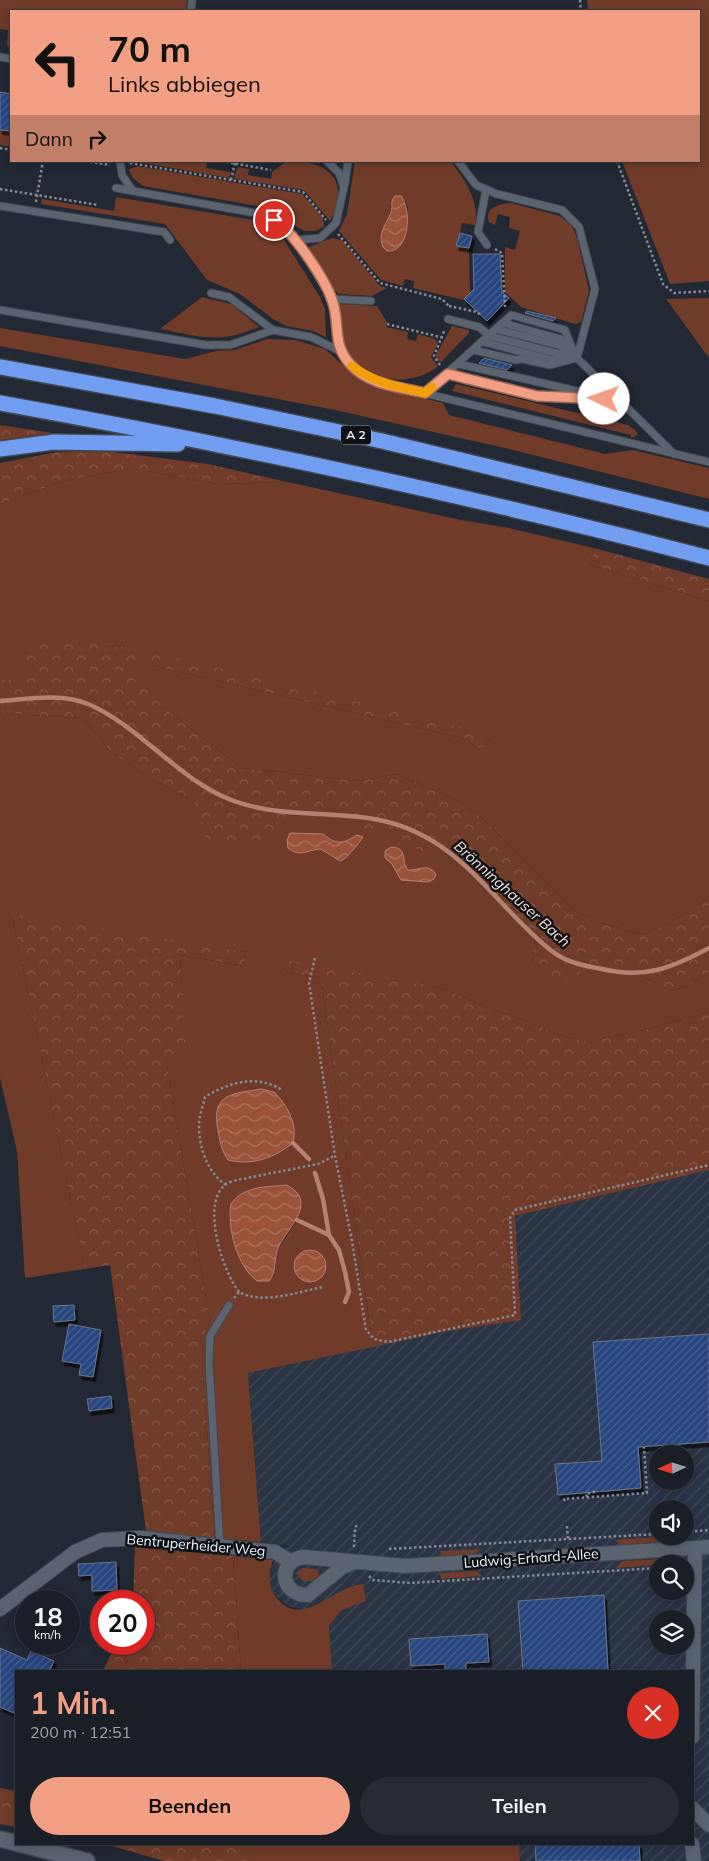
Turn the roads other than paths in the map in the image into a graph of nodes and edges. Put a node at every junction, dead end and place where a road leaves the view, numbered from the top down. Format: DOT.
graph roads {
  1 [pos="120,162"];
  2 [pos="329,162"];
  3 [pos="348,162"];
  4 [pos="459,162"];
  5 [pos="344,187"];
  6 [pos="116,188"];
  7 [pos="132,190"];
  8 [pos="486,190"];
  9 [pos="0,206"];
  10 [pos="170,240"];
  11 [pos="297,240"];
  12 [pos="487,246"];
  13 [pos="211,293"];
  14 [pos="332,299"];
  15 [pos="371,301"];
  16 [pos="0,310"];
  17 [pos="448,319"];
  18 [pos="496,329"];
  19 [pos="273,330"];
  20 [pos="490,336"];
  21 [pos="484,342"];
  22 [pos="340,350"];
  23 [pos="474,350"];
  24 [pos="576,358"];
  25 [pos="459,364"];
  26 [pos="0,367"];
  27 [pos="448,374"];
  28 [pos="425,393"];
  29 [pos="621,400"];
  30 [pos="0,403"];
  31 [pos="217,444"];
  32 [pos="0,449"];
  33 [pos="674,454"];
  34 [pos="709,462"];
  35 [pos="709,520"];
  36 [pos="709,558"];
  37 [pos="229,1305"];
  38 [pos="220,1546"];
  39 [pos="702,1548"];
  40 [pos="291,1562"];
  41 [pos="354,1562"];
  42 [pos="0,1609"];
  43 [pos="694,1699"];
  44 [pos="694,1810"];
  45 [pos="709,1825"];
  46 [pos="0,1839"];
  47 [pos="15,1842"];
  48 [pos="26,1845"];
  49 [pos="692,1845"];
  50 [pos="87,1861"];
  51 [pos="694,1861"];
  1 -- 7 [label="lane"];
  2 -- 5 [label="lane"];
  3 -- 5 [label="lane"];
  4 -- 8 [label="lane"];
  5 -- 11 [label="lane"];
  6 -- 7 [label="lane"];
  7 -- 11 [label="lane"];
  8 -- 12 [label="lane"];
  8 -- 24 [label="lane"];
  9 -- 10 [label="lane"];
  11 -- 14 [label="lane"];
  13 -- 19 [label="lane"];
  14 -- 15 [label="lane"];
  14 -- 22 [label="lane"];
  16 -- 19 [label="lane"];
  17 -- 20 [label="lane"];
  18 -- 20 [label="lane"];
  18 -- 24 [label="lane"];
  18 -- 24 [label="lane"];
  19 -- 22 [label="lane"];
  20 -- 21 [label="lane"];
  20 -- 24 [label="lane"];
  21 -- 23 [label="lane"];
  21 -- 24 [label="lane"];
  22 -- 28 [label="lane"];
  23 -- 24 [label="lane"];
  23 -- 25 [label="lane"];
  24 -- 29 [label="lane"];
  25 -- 27 [label="lane"];
  25 -- 29 [label="lane"];
  26 -- 35 [label="highway, A 2"];
  27 -- 28 [label="lane"];
  27 -- 29 [label="lane"];
  28 -- 33 [label="lane"];
  29 -- 33 [label="lane"];
  30 -- 31 [label="highway"];
  31 -- 32 [label="highway"];
  31 -- 36 [label="highway"];
  33 -- 34 [label="lane"];
  37 -- 38 [label="lane"];
  38 -- 40 [label="street, Bentruperheider Weg"];
  38 -- 42 [label="street, Bentruperheider Weg"];
  39 -- 41 [label="street, Ludwig-Erhard-Allee"];
  39 -- 43 [label="street"];
  40 -- 41 [label="street, Ludwig-Erhard-Allee"];
  40 -- 41 [label="street"];
  44 -- 45 [label="street"];
  46 -- 47 [label="main road"];
  48 -- 50 [label="main road"];
  49 -- 51 [label="street"];
}
